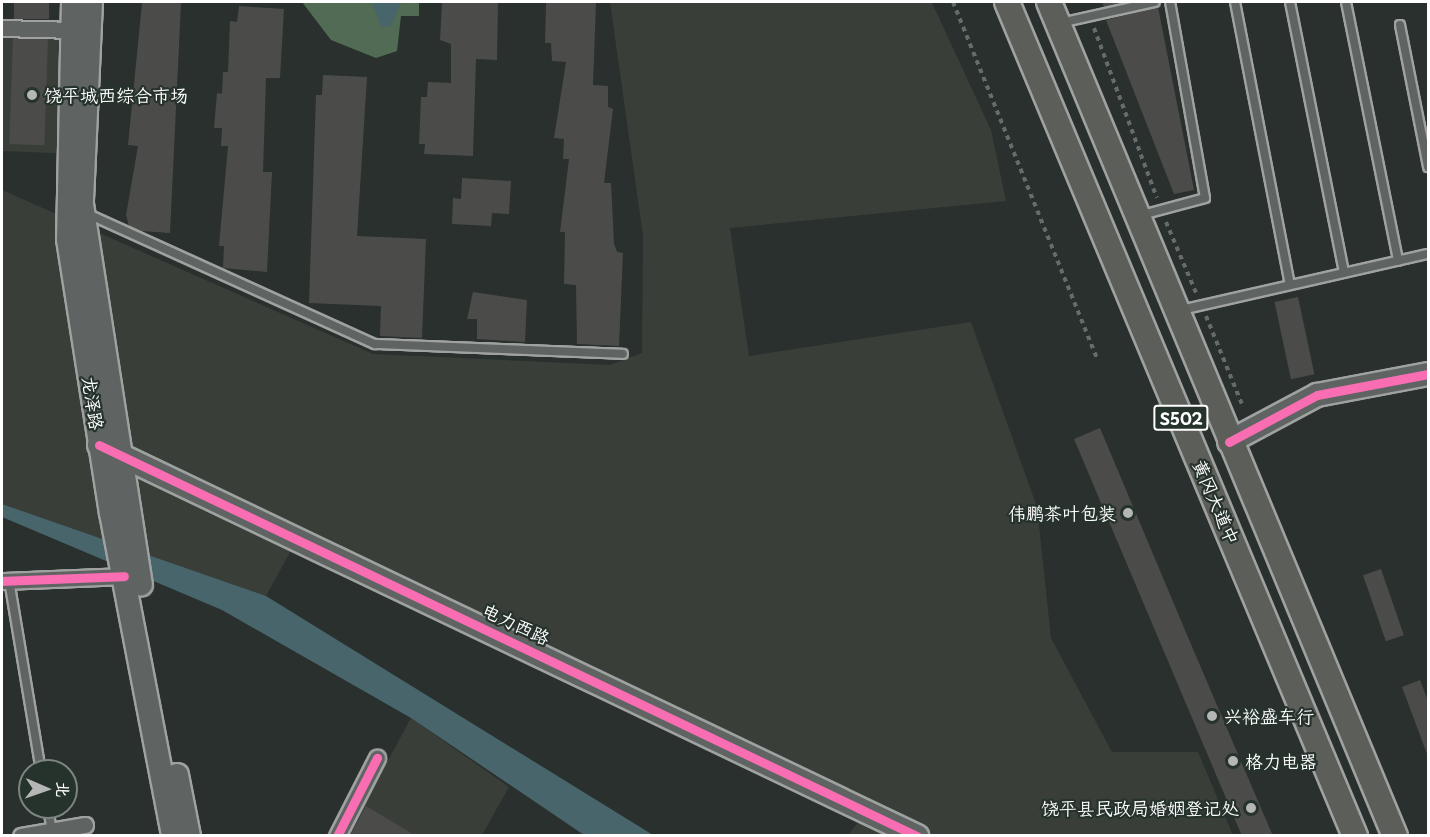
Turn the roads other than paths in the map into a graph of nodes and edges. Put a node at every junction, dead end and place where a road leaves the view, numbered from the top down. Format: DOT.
graph roads {
  1 [pos="73,2"];
  2 [pos="91,2"];
  3 [pos="1007,2"];
  4 [pos="1155,2"];
  5 [pos="1170,2"];
  6 [pos="1235,2"];
  7 [pos="1290,2"];
  8 [pos="1346,2"];
  9 [pos="1053,13"];
  10 [pos="1400,26"];
  11 [pos="2,28"];
  12 [pos="72,30"];
  13 [pos="1428,167"];
  14 [pos="74,208"];
  15 [pos="1134,217"];
  16 [pos="1428,254"];
  17 [pos="1398,261"];
  18 [pos="1344,273"];
  19 [pos="1290,285"];
  20 [pos="1174,312"];
  21 [pos="622,354"];
  22 [pos="1428,374"];
  23 [pos="1229,441"];
  24 [pos="108,449"];
  25 [pos="124,576"];
  26 [pos="5,580"];
  27 [pos="377,758"];
  28 [pos="39,759"];
  29 [pos="50,819"];
  30 [pos="86,825"];
  31 [pos="52,831"];
  32 [pos="21,836"];
  33 [pos="173,836"];
  34 [pos="189,836"];
  35 [pos="337,836"];
  36 [pos="917,836"];
  37 [pos="1355,836"];
  38 [pos="1395,836"];
  1 -- 12 [label="main road, 龙泽路"];
  2 -- 14 [label="main road, 龙泽路"];
  3 -- 37 [label="main road, 黄冈大道中 / S502"];
  4 -- 9 [label="lane"];
  5 -- 15 [label="lane"];
  6 -- 19 [label="lane"];
  7 -- 18 [label="lane"];
  8 -- 17 [label="lane"];
  9 -- 15 [label="main road, 黄冈大道中 / S502"];
  10 -- 13 [label="lane"];
  11 -- 12 [label="street"];
  12 -- 14 [label="main road, 龙泽路"];
  14 -- 21 [label="lane"];
  14 -- 24 [label="main road, 龙泽路"];
  15 -- 20 [label="main road, 黄冈大道中 / S502"];
  16 -- 17 [label="lane"];
  17 -- 18 [label="lane"];
  18 -- 19 [label="lane"];
  19 -- 20 [label="lane"];
  20 -- 23 [label="main road, 黄冈大道中 / S502"];
  22 -- 23 [label="main road"];
  23 -- 38 [label="main road, 黄冈大道中 / S502"];
  24 -- 25 [label="main road, 龙泽路"];
  24 -- 34 [label="main road, 龙泽路"];
  24 -- 36 [label="main road, 电力西路"];
  25 -- 26 [label="street"];
  25 -- 33 [label="main road, 龙泽路"];
  26 -- 28 [label="lane"];
  27 -- 35 [label="street"];
  29 -- 31 [label="lane"];
  30 -- 31 [label="street"];
  31 -- 32 [label="street"];
}
